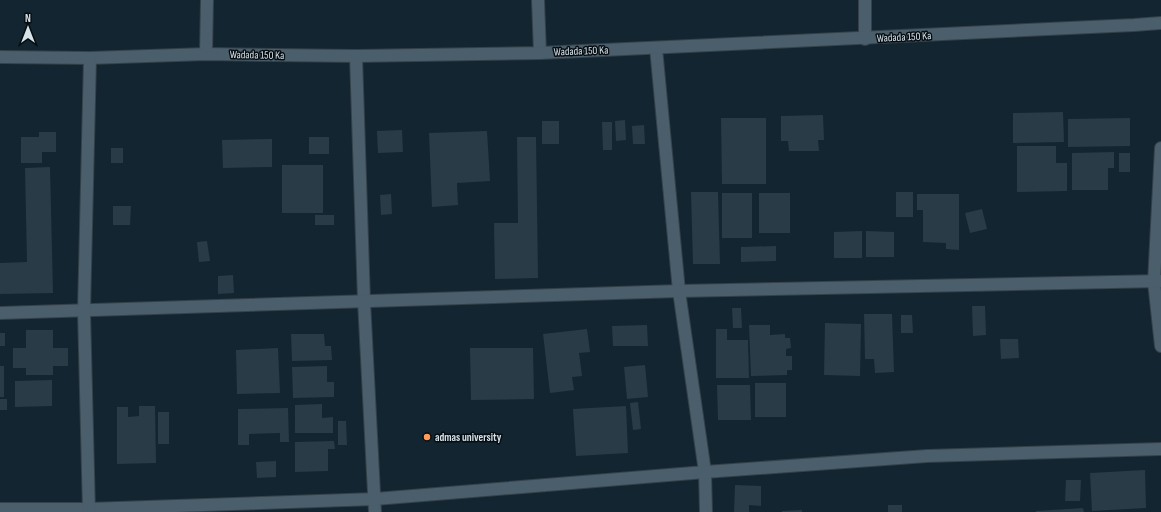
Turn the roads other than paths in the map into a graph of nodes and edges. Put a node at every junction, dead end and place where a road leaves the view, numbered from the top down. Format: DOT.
graph roads {
  1 [pos="207,0"];
  2 [pos="538,0"];
  3 [pos="865,0"];
  4 [pos="1161,23"];
  5 [pos="866,39"];
  6 [pos="656,48"];
  7 [pos="540,53"];
  8 [pos="206,54"];
  9 [pos="356,56"];
  10 [pos="0,57"];
  11 [pos="90,58"];
  12 [pos="1161,148"];
  13 [pos="1158,281"];
  14 [pos="679,291"];
  15 [pos="364,301"];
  16 [pos="84,311"];
  17 [pos="0,313"];
  18 [pos="1161,346"];
  19 [pos="1161,449"];
  20 [pos="705,472"];
  21 [pos="375,499"];
  22 [pos="0,509"];
  23 [pos="89,511"];
  24 [pos="375,512"];
  25 [pos="706,512"];
  1 -- 8 [label="street"];
  2 -- 7 [label="street"];
  3 -- 5 [label="street"];
  4 -- 5 [label="street, Wadada 150 Ka"];
  5 -- 6 [label="street, Wadada 150 Ka"];
  6 -- 7 [label="street, Wadada 150 Ka"];
  6 -- 14 [label="street"];
  7 -- 9 [label="street, Wadada 150 Ka"];
  8 -- 9 [label="street, Wadada 150 Ka"];
  8 -- 11 [label="street, Wadada 150 Ka"];
  9 -- 15 [label="street"];
  10 -- 11 [label="street, Wadada 150 Ka"];
  11 -- 16 [label="street"];
  12 -- 13 [label="street"];
  13 -- 14 [label="street"];
  13 -- 18 [label="street"];
  14 -- 15 [label="street"];
  14 -- 20 [label="street"];
  15 -- 16 [label="street"];
  15 -- 21 [label="street"];
  16 -- 17 [label="street"];
  16 -- 23 [label="street"];
  19 -- 20 [label="street"];
  20 -- 21 [label="street"];
  20 -- 25 [label="street"];
  21 -- 23 [label="street"];
  21 -- 24 [label="street"];
  22 -- 23 [label="street"];
}
